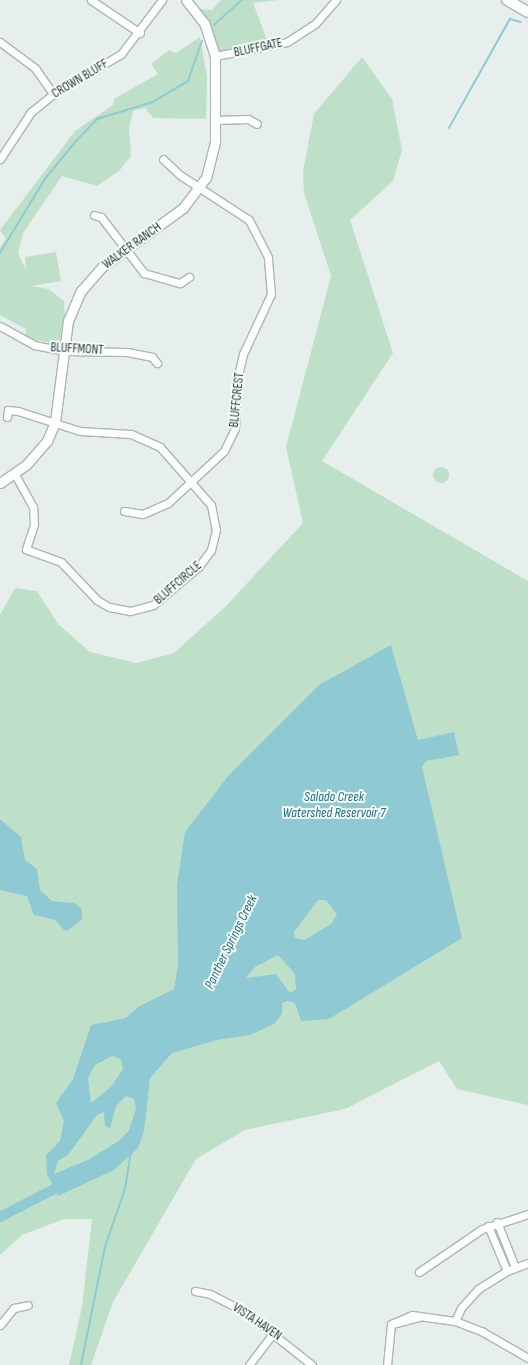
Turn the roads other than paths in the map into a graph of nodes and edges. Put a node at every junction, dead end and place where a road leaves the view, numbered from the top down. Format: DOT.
graph roads {
  1 [pos="91,0"];
  2 [pos="162,0"];
  3 [pos="186,0"];
  4 [pos="336,0"];
  5 [pos="507,0"];
  6 [pos="528,12"];
  7 [pos="140,33"];
  8 [pos="0,42"];
  9 [pos="215,56"];
  10 [pos="53,94"];
  11 [pos="216,120"];
  12 [pos="257,124"];
  13 [pos="2,149"];
  14 [pos="0,158"];
  15 [pos="163,159"];
  16 [pos="199,187"];
  17 [pos="94,215"];
  18 [pos="126,251"];
  19 [pos="189,277"];
  20 [pos="0,326"];
  21 [pos="65,351"];
  22 [pos="157,363"];
  23 [pos="7,417"];
  24 [pos="55,422"];
  25 [pos="15,475"];
  26 [pos="194,482"];
  27 [pos="0,483"];
  28 [pos="124,511"];
  29 [pos="528,1214"];
  30 [pos="497,1222"];
  31 [pos="488,1226"];
  32 [pos="506,1246"];
  33 [pos="498,1250"];
  34 [pos="528,1263"];
  35 [pos="515,1267"];
  36 [pos="507,1270"];
  37 [pos="419,1272"];
  38 [pos="195,1291"];
  39 [pos="28,1305"];
  40 [pos="454,1321"];
  41 [pos="0,1325"];
  42 [pos="274,1332"];
  43 [pos="528,1358"];
  44 [pos="249,1365"];
  45 [pos="312,1365"];
  46 [pos="387,1365"];
  1 -- 7 [label="street"];
  2 -- 7 [label="street, CROWN BLUFF"];
  3 -- 9 [label="street, WALKER RANCH"];
  4 -- 9 [label="street, BLUFFGATE"];
  5 -- 6 [label="main road"];
  7 -- 10 [label="street, CROWN BLUFF"];
  8 -- 10 [label="street"];
  9 -- 11 [label="street, WALKER RANCH"];
  10 -- 13 [label="street, CROWN BLUFF"];
  11 -- 12 [label="street"];
  11 -- 16 [label="street, WALKER RANCH"];
  13 -- 14 [label="street, CROWN BLUFF"];
  15 -- 16 [label="street, BLUFFCREST"];
  16 -- 18 [label="street, WALKER RANCH"];
  16 -- 26 [label="street, BLUFFCREST"];
  17 -- 18 [label="street"];
  18 -- 19 [label="street"];
  18 -- 21 [label="street, WALKER RANCH"];
  20 -- 21 [label="street, BLUFFMONT"];
  21 -- 22 [label="street, BLUFFMONT"];
  21 -- 24 [label="street, WALKER RANCH"];
  23 -- 24 [label="street, BLUFFCIRCLE"];
  24 -- 25 [label="street, WALKER RANCH"];
  24 -- 26 [label="street, BLUFFCIRCLE"];
  25 -- 26 [label="street, BLUFFCIRCLE"];
  25 -- 27 [label="street, WALKER RANCH"];
  26 -- 28 [label="street, BLUFFCREST"];
  29 -- 30 [label="street"];
  30 -- 31 [label="street"];
  30 -- 32 [label="street"];
  31 -- 33 [label="street"];
  31 -- 37 [label="street"];
  32 -- 33 [label="street"];
  32 -- 35 [label="street"];
  33 -- 36 [label="street"];
  34 -- 35 [label="street"];
  35 -- 36 [label="street"];
  36 -- 40 [label="street"];
  38 -- 42 [label="street, VISTA HAVEN"];
  39 -- 41 [label="street"];
  40 -- 43 [label="street"];
  40 -- 46 [label="street"];
  42 -- 44 [label="street"];
  42 -- 45 [label="street, VISTA HAVEN"];
}
